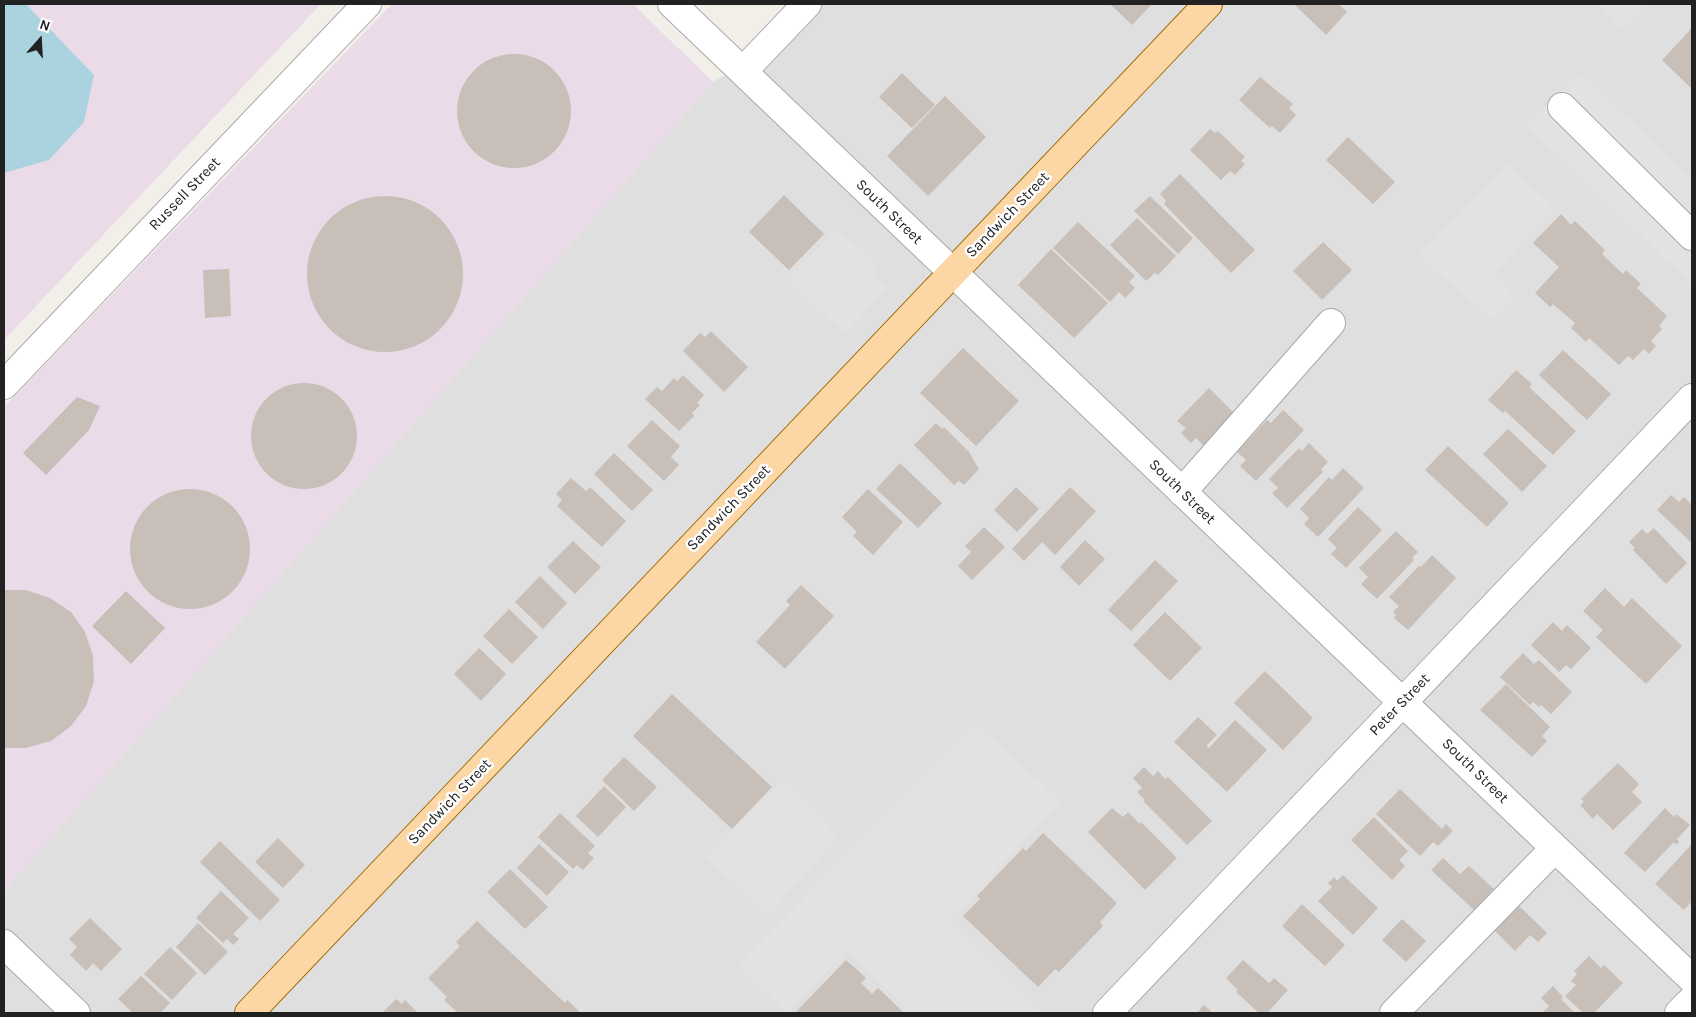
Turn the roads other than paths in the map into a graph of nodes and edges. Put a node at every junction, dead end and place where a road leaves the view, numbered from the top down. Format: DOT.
graph roads {
  1 [pos="367,4"];
  2 [pos="672,4"];
  3 [pos="807,4"];
  4 [pos="1208,4"];
  5 [pos="742,71"];
  6 [pos="1562,107"];
  7 [pos="1692,236"];
  8 [pos="953,273"];
  9 [pos="1331,322"];
  10 [pos="4,385"];
  11 [pos="1692,398"];
  12 [pos="1182,492"];
  13 [pos="1403,702"];
  14 [pos="1555,848"];
  15 [pos="4,944"];
  16 [pos="1692,979"];
  17 [pos="1692,1000"];
  18 [pos="76,1013"];
  19 [pos="249,1013"];
  20 [pos="1107,1013"];
  21 [pos="1394,1013"];
  22 [pos="1679,1013"];
  1 -- 10 [label="street, Russell Street"];
  2 -- 5 [label="street, South Street"];
  3 -- 5 [label="street"];
  4 -- 8 [label="main road, Sandwich Street"];
  5 -- 8 [label="street, South Street"];
  6 -- 7 [label="street"];
  8 -- 12 [label="street, South Street"];
  8 -- 19 [label="main road, Sandwich Street"];
  9 -- 12 [label="street"];
  11 -- 13 [label="street, Peter Street"];
  12 -- 13 [label="street, South Street"];
  13 -- 14 [label="street, South Street"];
  13 -- 20 [label="street, Peter Street"];
  14 -- 16 [label="street, South Street"];
  14 -- 21 [label="street"];
  15 -- 18 [label="street"];
  17 -- 22 [label="street"];
}
